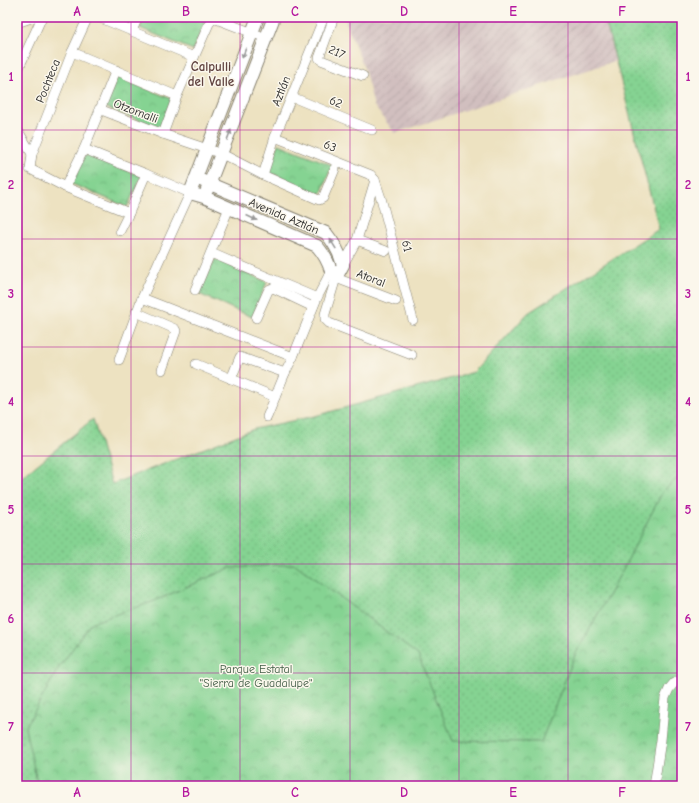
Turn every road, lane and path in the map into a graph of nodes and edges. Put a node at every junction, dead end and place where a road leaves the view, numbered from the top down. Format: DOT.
graph roads {
  1 [pos="34,17"];
  2 [pos="42,17"];
  3 [pos="88,17"];
  4 [pos="98,17"];
  5 [pos="138,17"];
  6 [pos="211,17"];
  7 [pos="258,17"];
  8 [pos="324,17"];
  9 [pos="334,17"];
  10 [pos="273,18"];
  11 [pos="17,23"];
  12 [pos="132,31"];
  13 [pos="252,34"];
  14 [pos="266,38"];
  15 [pos="72,52"];
  16 [pos="194,57"];
  17 [pos="116,70"];
  18 [pos="17,72"];
  19 [pos="363,76"];
  20 [pos="177,96"];
  21 [pos="292,97"];
  22 [pos="99,109"];
  23 [pos="17,129"];
  24 [pos="372,130"];
  25 [pos="164,134"];
  26 [pos="275,137"];
  27 [pos="207,148"];
  28 [pos="84,149"];
  29 [pos="32,154"];
  30 [pos="222,154"];
  31 [pos="335,169"];
  32 [pos="146,174"];
  33 [pos="263,175"];
  34 [pos="196,178"];
  35 [pos="375,180"];
  36 [pos="209,184"];
  37 [pos="65,187"];
  38 [pos="190,193"];
  39 [pos="204,197"];
  40 [pos="230,208"];
  41 [pos="129,214"];
  42 [pos="120,231"];
  43 [pos="357,240"];
  44 [pos="386,251"];
  45 [pos="211,253"];
  46 [pos="344,265"];
  47 [pos="333,275"];
  48 [pos="195,290"];
  49 [pos="142,298"];
  50 [pos="317,298"];
  51 [pos="396,301"];
  52 [pos="313,307"];
  53 [pos="136,312"];
  54 [pos="256,318"];
  55 [pos="413,320"];
  56 [pos="412,355"];
  57 [pos="293,357"];
  58 [pos="119,360"];
  59 [pos="196,364"];
  60 [pos="162,370"];
  61 [pos="285,373"];
  62 [pos="231,379"];
  63 [pos="275,397"];
  64 [pos="267,417"];
  65 [pos="682,680"];
  66 [pos="654,786"];
  1 -- 11 [label="street"];
  2 -- 18 [label="street"];
  3 -- 15 [label="street, Pochteca"];
  4 -- 12 [label="street"];
  5 -- 12 [label="street"];
  6 -- 13 [label="street, Otzomalli"];
  6 -- 16 [label="street, Otzomalli"];
  7 -- 13 [label="street"];
  8 -- 21 [label="street, Aztlán"];
  9 -- 19 [label="street, 217"];
  10 -- 14 [label="street"];
  12 -- 16 [label="street"];
  13 -- 14 [label="street, Otzomalli"];
  13 -- 27 [label="street, one-way"];
  30 -- 14 [label="street, one-way"];
  15 -- 17 [label="street"];
  15 -- 29 [label="street, Pochteca"];
  16 -- 20 [label="street, Otzomalli"];
  17 -- 20 [label="street"];
  17 -- 22 [label="street, Otzomalli"];
  20 -- 25 [label="street, Otzomalli"];
  21 -- 24 [label="street, 62"];
  21 -- 26 [label="street, Aztlán"];
  22 -- 25 [label="street, Otzomalli"];
  22 -- 28 [label="street, Otzomalli"];
  23 -- 29 [label="street"];
  25 -- 27 [label="street, Otzomalli"];
  26 -- 33 [label="street, Aztlán"];
  26 -- 35 [label="street, 63"];
  27 -- 30 [label="street, Otzomalli"];
  27 -- 34 [label="street"];
  28 -- 32 [label="street"];
  28 -- 37 [label="street, Otzomalli"];
  29 -- 37 [label="street, Pochteca"];
  30 -- 33 [label="street"];
  30 -- 36 [label="street"];
  31 -- 33 [label="street"];
  32 -- 38 [label="street"];
  32 -- 41 [label="street"];
  34 -- 36 [label="street, Avenida Aztlán"];
  34 -- 38 [label="street"];
  35 -- 43 [label="street, Atoral"];
  35 -- 55 [label="street, 61"];
  36 -- 39 [label="street"];
  46 -- 36 [label="street, Avenida Aztlán, one-way"];
  37 -- 41 [label="street"];
  38 -- 39 [label="street, Avenida Aztlán"];
  38 -- 49 [label="street"];
  39 -- 40 [label="street, Avenida Aztlán"];
  40 -- 45 [label="street"];
  40 -- 47 [label="street, Avenida Aztlán, one-way"];
  41 -- 42 [label="street"];
  43 -- 44 [label="street"];
  43 -- 46 [label="street, Atoral"];
  45 -- 48 [label="street"];
  45 -- 50 [label="street"];
  46 -- 47 [label="street"];
  47 -- 50 [label="street"];
  47 -- 51 [label="street, Atoral"];
  47 -- 56 [label="street"];
  49 -- 53 [label="street"];
  49 -- 57 [label="street"];
  50 -- 52 [label="street"];
  52 -- 54 [label="street"];
  52 -- 57 [label="street"];
  53 -- 58 [label="street"];
  53 -- 60 [label="street"];
  57 -- 61 [label="street"];
  59 -- 62 [label="street"];
  61 -- 62 [label="street"];
  61 -- 63 [label="street"];
  62 -- 63 [label="street"];
  63 -- 64 [label="street"];
  65 -- 66 [label="street"];
}
